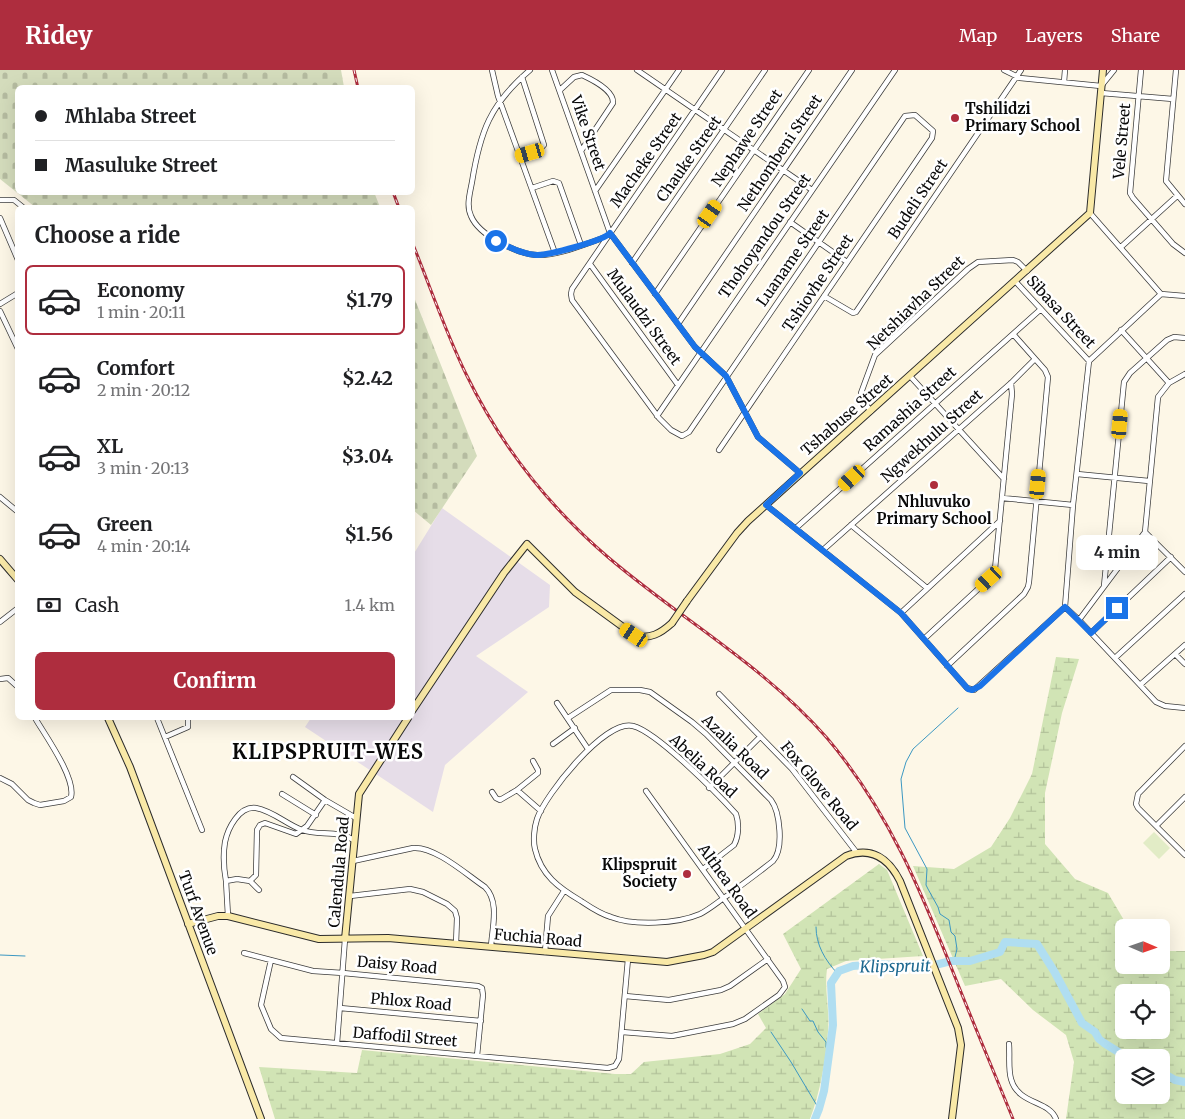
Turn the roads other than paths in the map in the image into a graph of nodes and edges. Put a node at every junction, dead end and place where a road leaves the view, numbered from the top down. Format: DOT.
graph roads {
  1 [pos="492,70"];
  2 [pos="530,70"];
  3 [pos="552,70"];
  4 [pos="637,70"];
  5 [pos="679,70"];
  6 [pos="722,70"];
  7 [pos="765,70"];
  8 [pos="809,70"];
  9 [pos="852,70"];
  10 [pos="894,70"];
  11 [pos="1004,70"];
  12 [pos="1021,70"];
  13 [pos="1065,70"];
  14 [pos="1103,70"];
  15 [pos="1114,70"];
  16 [pos="1141,70"];
  17 [pos="1176,70"];
  18 [pos="522,77"];
  19 [pos="1016,78"];
  20 [pos="1064,82"];
  21 [pos="1101,86"];
  22 [pos="666,89"];
  23 [pos="560,90"];
  24 [pos="1101,93"];
  25 [pos="1138,97"];
  26 [pos="1173,99"];
  27 [pos="500,101"];
  28 [pos="696,110"];
  29 [pos="932,128"];
  30 [pos="725,130"];
  31 [pos="754,150"];
  32 [pos="581,151"];
  33 [pos="520,156"];
  34 [pos="783,170"];
  35 [pos="532,188"];
  36 [pos="812,190"];
  37 [pos="595,192"];
  38 [pos="1177,196"];
  39 [pos="0,200"];
  40 [pos="1185,204"];
  41 [pos="20,205"];
  42 [pos="1090,213"];
  43 [pos="0,218"];
  44 [pos="1151,220"];
  45 [pos="790,222"];
  46 [pos="609,235"];
  47 [pos="819,242"];
  48 [pos="581,245"];
  49 [pos="1121,247"];
  50 [pos="15,253"];
  51 [pos="554,253"];
  52 [pos="1185,254"];
  53 [pos="847,262"];
  54 [pos="632,263"];
  55 [pos="590,264"];
  56 [pos="1026,271"];
  57 [pos="1015,281"];
  58 [pos="655,294"];
  59 [pos="1161,294"];
  60 [pos="15,295"];
  61 [pos="824,296"];
  62 [pos="1185,296"];
  63 [pos="0,304"];
  64 [pos="1041,309"];
  65 [pos="0,310"];
  66 [pos="678,324"];
  67 [pos="1121,330"];
  68 [pos="1013,334"];
  69 [pos="1185,338"];
  70 [pos="15,342"];
  71 [pos="700,352"];
  72 [pos="1147,358"];
  73 [pos="1035,359"];
  74 [pos="1089,360"];
  75 [pos="1185,374"];
  76 [pos="726,376"];
  77 [pos="910,376"];
  78 [pos="1011,383"];
  79 [pos="1169,383"];
  80 [pos="678,385"];
  81 [pos="935,403"];
  82 [pos="744,411"];
  83 [pos="871,411"];
  84 [pos="656,416"];
  85 [pos="958,429"];
  86 [pos="719,450"];
  87 [pos="800,473"];
  88 [pos="1077,474"];
  89 [pos="1004,479"];
  90 [pos="1115,479"];
  91 [pos="1149,481"];
  92 [pos="0,497"];
  93 [pos="1002,498"];
  94 [pos="1037,501"];
  95 [pos="766,505"];
  96 [pos="1073,505"];
  97 [pos="15,510"];
  98 [pos="1000,521"];
  99 [pos="851,526"];
  100 [pos="796,528"];
  101 [pos="1145,532"];
  102 [pos="823,550"];
  103 [pos="1171,557"];
  104 [pos="0,559"];
  105 [pos="1107,565"];
  106 [pos="1116,570"];
  107 [pos="1185,572"];
  108 [pos="15,576"];
  109 [pos="1104,586"];
  110 [pos="927,588"];
  111 [pos="1185,594"];
  112 [pos="1065,607"];
  113 [pos="15,610"];
  114 [pos="901,613"];
  115 [pos="1079,620"];
  116 [pos="0,622"];
  117 [pos="1091,633"];
  118 [pos="924,639"];
  119 [pos="1185,645"];
  120 [pos="1175,654"];
  121 [pos="1115,658"];
  122 [pos="1185,664"];
  123 [pos="947,666"];
  124 [pos="0,679"];
  125 [pos="15,684"];
  126 [pos="1140,686"];
  127 [pos="719,694"];
  128 [pos="557,703"];
  129 [pos="415,706"];
  130 [pos="1185,708"];
  131 [pos="568,718"];
  132 [pos="36,720"];
  133 [pos="109,720"];
  134 [pos="158,720"];
  135 [pos="188,720"];
  136 [pos="407,720"];
  137 [pos="575,728"];
  138 [pos="165,737"];
  139 [pos="760,737"];
  140 [pos="553,744"];
  141 [pos="1185,746"];
  142 [pos="588,749"];
  143 [pos="533,761"];
  144 [pos="734,762"];
  145 [pos="293,777"];
  146 [pos="0,778"];
  147 [pos="710,788"];
  148 [pos="517,790"];
  149 [pos="646,791"];
  150 [pos="492,792"];
  151 [pos="282,794"];
  152 [pos="1185,798"];
  153 [pos="325,800"];
  154 [pos="541,811"];
  155 [pos="316,815"];
  156 [pos="356,818"];
  157 [pos="1156,826"];
  158 [pos="202,830"];
  159 [pos="302,830"];
  160 [pos="354,840"];
  161 [pos="1184,851"];
  162 [pos="857,853"];
  163 [pos="353,861"];
  164 [pos="703,869"];
  165 [pos="226,881"];
  166 [pos="250,881"];
  167 [pos="259,890"];
  168 [pos="564,891"];
  169 [pos="350,896"];
  170 [pos="723,898"];
  171 [pos="228,916"];
  172 [pos="188,924"];
  173 [pos="746,928"];
  174 [pos="346,938"];
  175 [pos="456,944"];
  176 [pos="491,947"];
  177 [pos="545,952"];
  178 [pos="244,953"];
  179 [pos="628,959"];
  180 [pos="768,959"];
  181 [pos="271,960"];
  182 [pos="343,972"];
  183 [pos="625,996"];
  184 [pos="340,1008"];
  185 [pos="481,1021"];
  186 [pos="622,1032"];
  187 [pos="336,1044"];
  188 [pos="1009,1044"];
  189 [pos="477,1056"];
  190 [pos="261,1119"];
  191 [pos="952,1119"];
  192 [pos="1056,1119"];
  1 -- 27 [label="street"];
  2 -- 18 [label="street"];
  3 -- 23 [label="street, Vike Street"];
  4 -- 22 [label="street"];
  5 -- 22 [label="street"];
  6 -- 28 [label="street, Macheke Street"];
  7 -- 30 [label="street, Chauke Street"];
  8 -- 31 [label="street, Nephawe Street"];
  9 -- 34 [label="street, Nethombeni Street"];
  10 -- 36 [label="street, Thohoyandou Street"];
  11 -- 19 [label="street"];
  12 -- 19 [label="street, Budeli Street"];
  13 -- 20 [label="street"];
  14 -- 21 [label="street"];
  15 -- 21 [label="street"];
  16 -- 25 [label="street, Vele Street"];
  17 -- 26 [label="street"];
  18 -- 27 [label="street"];
  18 -- 33 [label="street"];
  19 -- 20 [label="street"];
  19 -- 61 [label="street, Budeli Street"];
  20 -- 21 [label="street"];
  21 -- 24 [label="street"];
  22 -- 28 [label="street"];
  22 -- 37 [label="street"];
  23 -- 32 [label="street, Vike Street"];
  23 -- 32 [label="street"];
  24 -- 25 [label="street"];
  24 -- 42 [label="street"];
  25 -- 26 [label="street"];
  25 -- 44 [label="street, Vele Street"];
  26 -- 38 [label="street"];
  27 -- 33 [label="street"];
  27 -- 51 [label="street"];
  28 -- 30 [label="street"];
  28 -- 46 [label="street, Macheke Street"];
  29 -- 47 [label="street, Luaname Street"];
  29 -- 53 [label="street, Tshiovhe Street"];
  30 -- 31 [label="street"];
  30 -- 54 [label="street, Chauke Street"];
  31 -- 34 [label="street"];
  31 -- 58 [label="street, Nephawe Street"];
  32 -- 37 [label="street, Vike Street"];
  33 -- 35 [label="street"];
  34 -- 36 [label="street"];
  34 -- 66 [label="street, Nethombeni Street"];
  35 -- 48 [label="street"];
  35 -- 51 [label="street"];
  36 -- 45 [label="street, Thohoyandou Street"];
  37 -- 46 [label="street, Vike Street"];
  38 -- 40 [label="street"];
  38 -- 44 [label="street"];
  39 -- 41 [label="street"];
  42 -- 49 [label="street"];
  42 -- 56 [label="street, Tshabuse Street"];
  43 -- 50 [label="street"];
  44 -- 49 [label="street"];
  44 -- 52 [label="street, Vele Street"];
  45 -- 47 [label="street"];
  45 -- 71 [label="street, Thohoyandou Street"];
  46 -- 48 [label="street"];
  46 -- 54 [label="street, Vike Street"];
  46 -- 55 [label="street, Macheke Street"];
  47 -- 53 [label="street"];
  47 -- 76 [label="street, Luaname Street"];
  48 -- 51 [label="street"];
  49 -- 59 [label="street"];
  53 -- 61 [label="street, Tshiovhe Street"];
  54 -- 58 [label="street, Vike Street"];
  55 -- 80 [label="street, Mulaudzi Street"];
  55 -- 84 [label="street, Macheke Street"];
  56 -- 57 [label="street, Tshabuse Street"];
  56 -- 83 [label="street, Netshiavha Street"];
  57 -- 64 [label="street, Sibasa Street"];
  57 -- 77 [label="street, Tshabuse Street"];
  58 -- 66 [label="street, Vike Street"];
  59 -- 62 [label="street"];
  59 -- 67 [label="street, Sibasa Street"];
  60 -- 63 [label="street"];
  61 -- 82 [label="street, Tshiovhe Street"];
  64 -- 68 [label="street, Ramashia Street"];
  64 -- 74 [label="street, Sibasa Street"];
  65 -- 70 [label="street"];
  66 -- 71 [label="street, Vike Street"];
  67 -- 72 [label="street"];
  67 -- 74 [label="street, Sibasa Street"];
  68 -- 73 [label="street"];
  68 -- 81 [label="street, Ramashia Street"];
  69 -- 72 [label="street"];
  71 -- 76 [label="street, Vike Street"];
  71 -- 80 [label="street, Thohoyandou Street"];
  72 -- 79 [label="street"];
  72 -- 90 [label="street"];
  73 -- 78 [label="street, Ngwekhulu Street"];
  73 -- 94 [label="street"];
  74 -- 88 [label="street, Sibasa Street"];
  75 -- 79 [label="street"];
  76 -- 82 [label="street"];
  76 -- 84 [label="street, Luaname Street"];
  77 -- 81 [label="street"];
  77 -- 83 [label="street, Tshabuse Street"];
  78 -- 85 [label="street, Ngwekhulu Street"];
  78 -- 89 [label="street"];
  79 -- 91 [label="street"];
  80 -- 84 [label="street, Thohoyandou Street"];
  81 -- 85 [label="street"];
  81 -- 100 [label="street, Ramashia Street"];
  82 -- 86 [label="street, Tshiovhe Street"];
  82 -- 87 [label="street"];
  83 -- 87 [label="street, Tshabuse Street"];
  85 -- 89 [label="street"];
  85 -- 99 [label="street, Ngwekhulu Street"];
  87 -- 95 [label="street, Tshabuse Street"];
  88 -- 90 [label="street"];
  88 -- 96 [label="street, Sibasa Street"];
  89 -- 93 [label="street"];
  90 -- 91 [label="street"];
  90 -- 105 [label="street"];
  91 -- 101 [label="street"];
  92 -- 97 [label="street"];
  93 -- 94 [label="street"];
  93 -- 98 [label="street"];
  94 -- 96 [label="street"];
  94 -- 123 [label="street"];
  95 -- 100 [label="street"];
  95 -- 129 [label="street, Tshabuse Street, bridge"];
  96 -- 112 [label="street, Sibasa Street"];
  98 -- 110 [label="street"];
  98 -- 118 [label="street"];
  99 -- 102 [label="street, Ngwekhulu Street"];
  99 -- 110 [label="street"];
  100 -- 102 [label="street"];
  101 -- 103 [label="street"];
  101 -- 106 [label="street"];
  102 -- 114 [label="street"];
  103 -- 107 [label="street"];
  103 -- 117 [label="street"];
  104 -- 108 [label="street"];
  105 -- 106 [label="street"];
  105 -- 109 [label="street"];
  106 -- 109 [label="street"];
  109 -- 115 [label="street"];
  110 -- 114 [label="street"];
  111 -- 121 [label="street"];
  112 -- 115 [label="street"];
  112 -- 123 [label="street"];
  113 -- 116 [label="street"];
  114 -- 118 [label="street"];
  115 -- 117 [label="street"];
  117 -- 121 [label="street"];
  118 -- 123 [label="street"];
  119 -- 120 [label="street"];
  120 -- 122 [label="street"];
  120 -- 126 [label="street"];
  121 -- 126 [label="street"];
  124 -- 125 [label="street"];
  126 -- 130 [label="street"];
  127 -- 139 [label="street, Fox Glove Road"];
  128 -- 131 [label="street"];
  131 -- 137 [label="street"];
  131 -- 144 [label="street, Azalia Road"];
  132 -- 146 [label="street"];
  133 -- 172 [label="street, Turf Avenue"];
  134 -- 138 [label="street"];
  135 -- 138 [label="street"];
  136 -- 156 [label="street, Calendula Road"];
  137 -- 140 [label="street"];
  137 -- 142 [label="street"];
  138 -- 158 [label="street"];
  139 -- 144 [label="street, Fox Glove Road"];
  139 -- 162 [label="street, Fox Glove Road"];
  141 -- 157 [label="street"];
  142 -- 147 [label="street, Abelia Road"];
  142 -- 154 [label="street"];
  143 -- 148 [label="street"];
  144 -- 147 [label="street, Fox Glove Road"];
  144 -- 170 [label="street, Azalia Road"];
  145 -- 153 [label="street"];
  147 -- 164 [label="street, Abelia Road"];
  148 -- 150 [label="street"];
  148 -- 154 [label="street"];
  149 -- 164 [label="street, Althea Road"];
  151 -- 155 [label="street"];
  152 -- 157 [label="street"];
  153 -- 155 [label="street"];
  153 -- 156 [label="street"];
  154 -- 168 [label="street, Azalia Road"];
  155 -- 159 [label="street"];
  156 -- 160 [label="street, Calendula Road"];
  157 -- 161 [label="street"];
  159 -- 160 [label="street"];
  159 -- 165 [label="street"];
  159 -- 166 [label="street"];
  160 -- 163 [label="street, Calendula Road"];
  162 -- 173 [label="street, Fuchia Road"];
  162 -- 191 [label="street"];
  163 -- 169 [label="street, Calendula Road"];
  163 -- 176 [label="street"];
  164 -- 170 [label="street, Althea Road"];
  165 -- 166 [label="street"];
  165 -- 171 [label="street"];
  166 -- 167 [label="street"];
  168 -- 170 [label="street, Azalia Road"];
  168 -- 177 [label="street"];
  169 -- 174 [label="street, Calendula Road"];
  169 -- 175 [label="street"];
  170 -- 173 [label="street, Althea Road"];
  171 -- 172 [label="street, Fuchia Road"];
  171 -- 174 [label="street, Fuchia Road"];
  172 -- 190 [label="street, Turf Avenue"];
  173 -- 179 [label="street, Fuchia Road"];
  173 -- 180 [label="street, Althea Road"];
  174 -- 175 [label="street, Fuchia Road"];
  174 -- 182 [label="street, Calendula Road"];
  175 -- 176 [label="street, Fuchia Road"];
  176 -- 177 [label="street, Fuchia Road"];
  177 -- 179 [label="street, Fuchia Road"];
  178 -- 181 [label="street, Daisy Road"];
  179 -- 183 [label="street"];
  180 -- 183 [label="street"];
  180 -- 186 [label="street, Althea Road"];
  181 -- 182 [label="street, Daisy Road"];
  181 -- 187 [label="street, Daffodil Street"];
  182 -- 184 [label="street, Calendula Road"];
  182 -- 185 [label="street, Daisy Road"];
  183 -- 186 [label="street"];
  184 -- 185 [label="street, Phlox Road"];
  184 -- 187 [label="street, Calendula Road"];
  185 -- 189 [label="street, Daisy Road"];
  186 -- 189 [label="street, Daffodil Street"];
  187 -- 189 [label="street, Daffodil Street"];
  188 -- 192 [label="street"];
}
